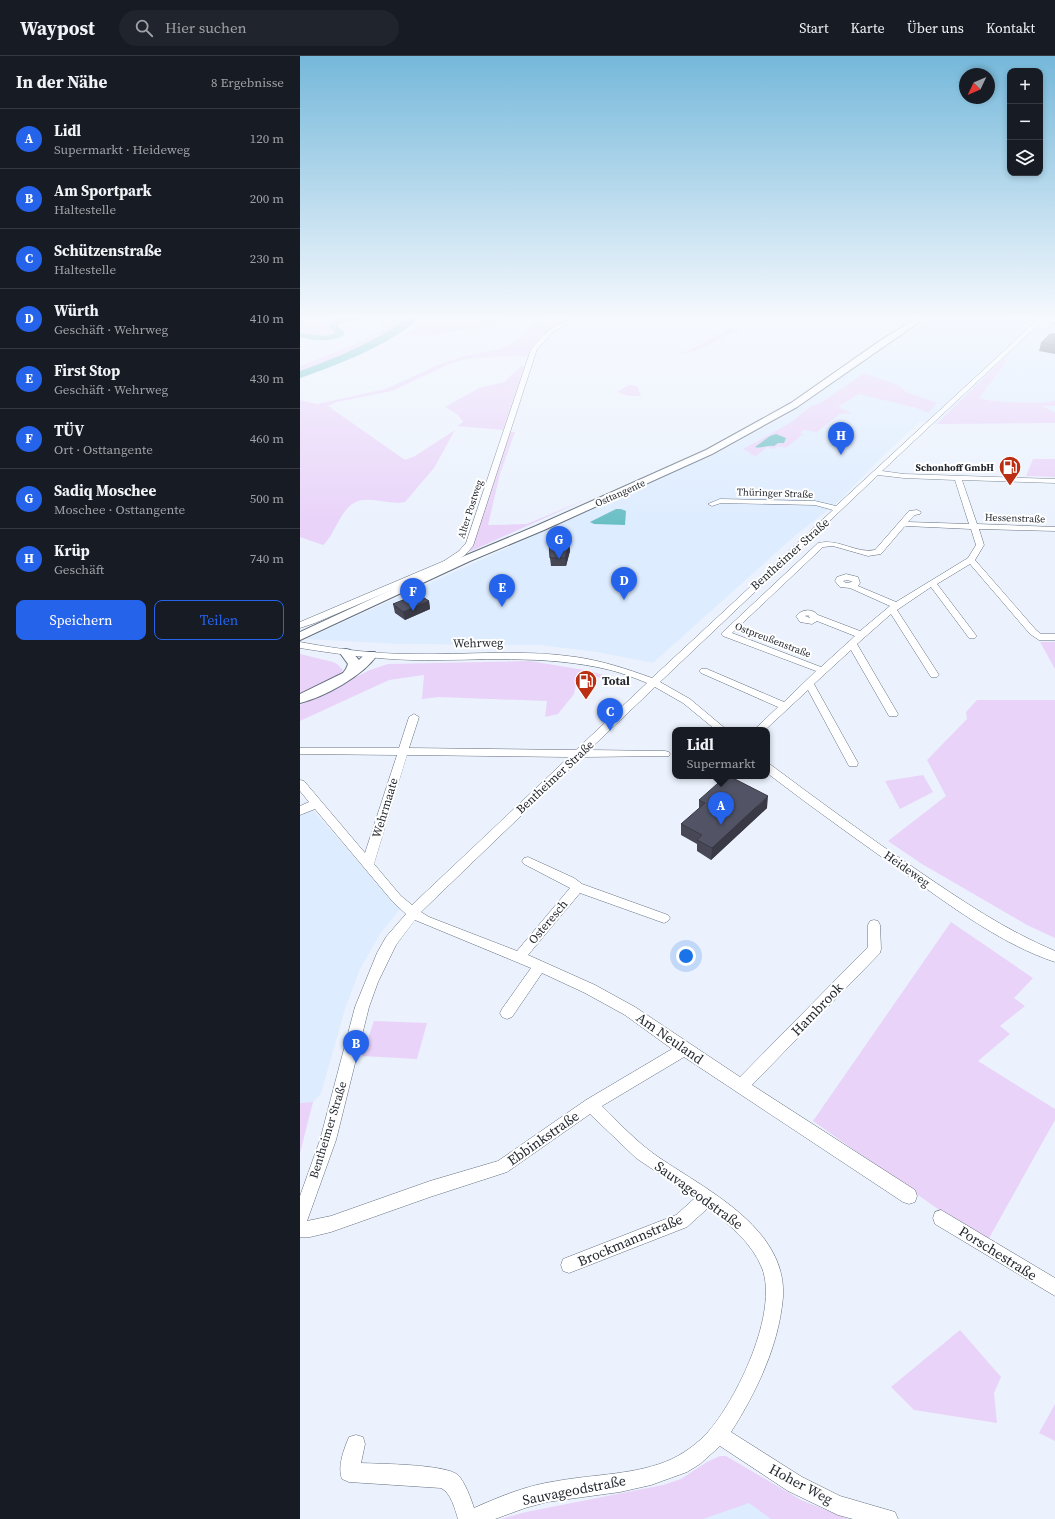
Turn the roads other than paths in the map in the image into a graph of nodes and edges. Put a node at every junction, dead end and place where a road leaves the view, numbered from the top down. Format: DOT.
graph roads {
  1 [pos="522,386"];
  2 [pos="821,386"];
  3 [pos="969,386"];
  4 [pos="877,473"];
  5 [pos="958,478"];
  6 [pos="1055,482"];
  7 [pos="712,504"];
  8 [pos="838,509"];
  9 [pos="917,512"];
  10 [pos="900,525"];
  11 [pos="974,526"];
  12 [pos="1055,529"];
  13 [pos="971,560"];
  14 [pos="932,583"];
  15 [pos="852,586"];
  16 [pos="895,608"];
  17 [pos="815,617"];
  18 [pos="300,625"];
  19 [pos="861,635"];
  20 [pos="300,636"];
  21 [pos="972,636"];
  22 [pos="1055,637"];
  23 [pos="852,644"];
  24 [pos="300,645"];
  25 [pos="346,652"];
  26 [pos="371,655"];
  27 [pos="821,670"];
  28 [pos="704,671"];
  29 [pos="934,675"];
  30 [pos="347,677"];
  31 [pos="654,681"];
  32 [pos="809,683"];
  33 [pos="300,699"];
  34 [pos="785,706"];
  35 [pos="893,714"];
  36 [pos="414,717"];
  37 [pos="718,727"];
  38 [pos="762,727"];
  39 [pos="300,751"];
  40 [pos="403,752"];
  41 [pos="580,753"];
  42 [pos="665,754"];
  43 [pos="853,763"];
  44 [pos="770,770"];
  45 [pos="300,784"];
  46 [pos="317,804"];
  47 [pos="300,811"];
  48 [pos="528,861"];
  49 [pos="368,864"];
  50 [pos="578,887"];
  51 [pos="413,913"];
  52 [pos="664,918"];
  53 [pos="874,926"];
  54 [pos="518,957"];
  55 [pos="1055,957"];
  56 [pos="539,967"];
  57 [pos="507,1013"];
  58 [pos="684,1049"];
  59 [pos="742,1086"];
  60 [pos="591,1105"];
  61 [pos="909,1196"];
  62 [pos="708,1198"];
  63 [pos="300,1218"];
  64 [pos="941,1218"];
  65 [pos="300,1229"];
  66 [pos="569,1265"];
  67 [pos="1055,1288"];
  68 [pos="720,1435"];
  69 [pos="356,1444"];
  70 [pos="468,1519"];
  71 [pos="473,1519"];
  72 [pos="888,1519"];
  1 -- 18 [label="street, Alter Postweg"];
  2 -- 20 [label="main road, Osttangente"];
  3 -- 4 [label="street, Bentheimer Straße"];
  4 -- 5 [label="street"];
  4 -- 8 [label="street, Bentheimer Straße"];
  5 -- 6 [label="street"];
  5 -- 11 [label="street"];
  7 -- 8 [label="street, Thüringer Straße"];
  8 -- 31 [label="street, Bentheimer Straße"];
  9 -- 10 [label="street"];
  10 -- 11 [label="street"];
  10 -- 27 [label="street, Ostpreußenstraße"];
  11 -- 12 [label="street, Hessenstraße"];
  11 -- 13 [label="street"];
  13 -- 14 [label="street"];
  13 -- 22 [label="street"];
  14 -- 16 [label="street"];
  14 -- 21 [label="street"];
  15 -- 16 [label="street"];
  16 -- 19 [label="street"];
  16 -- 29 [label="street"];
  17 -- 19 [label="street"];
  19 -- 23 [label="street"];
  23 -- 27 [label="street"];
  23 -- 35 [label="street"];
  24 -- 25 [label="street, Wehrweg"];
  25 -- 26 [label="street, Wehrweg"];
  25 -- 30 [label="main road"];
  26 -- 30 [label="main road"];
  26 -- 31 [label="street, Wehrweg"];
  27 -- 32 [label="street"];
  28 -- 34 [label="street"];
  30 -- 33 [label="main road"];
  31 -- 37 [label="street"];
  31 -- 41 [label="street, Bentheimer Straße"];
  32 -- 34 [label="street"];
  32 -- 43 [label="street"];
  34 -- 38 [label="street"];
  36 -- 40 [label="street, Wehrmaate"];
  39 -- 40 [label="street"];
  40 -- 41 [label="street"];
  40 -- 49 [label="street, Wehrmaate"];
  41 -- 42 [label="street"];
  41 -- 51 [label="street, Bentheimer Straße"];
  44 -- 55 [label="street, Heideweg"];
  45 -- 46 [label="street"];
  46 -- 47 [label="street"];
  46 -- 49 [label="street"];
  48 -- 50 [label="street"];
  49 -- 51 [label="street"];
  50 -- 52 [label="street"];
  50 -- 54 [label="street, Osteresch"];
  51 -- 54 [label="street, Am Neuland"];
  51 -- 63 [label="street, Bentheimer Straße"];
  53 -- 59 [label="street, Hambrook"];
  54 -- 56 [label="street, Am Neuland"];
  56 -- 57 [label="street"];
  56 -- 58 [label="street, Am Neuland"];
  58 -- 59 [label="street, Am Neuland"];
  58 -- 60 [label="street, Ebbinkstraße"];
  59 -- 61 [label="street, Am Neuland"];
  60 -- 62 [label="street, Sauvageodstraße"];
  60 -- 65 [label="street, Ebbinkstraße"];
  62 -- 66 [label="street, Brockmannstraße"];
  62 -- 68 [label="street, Sauvageodstraße"];
  64 -- 67 [label="street, Porschestraße"];
  68 -- 71 [label="street, Sauvageodstraße"];
  68 -- 72 [label="street, Hoher Weg"];
  69 -- 70 [label="street"];
}
